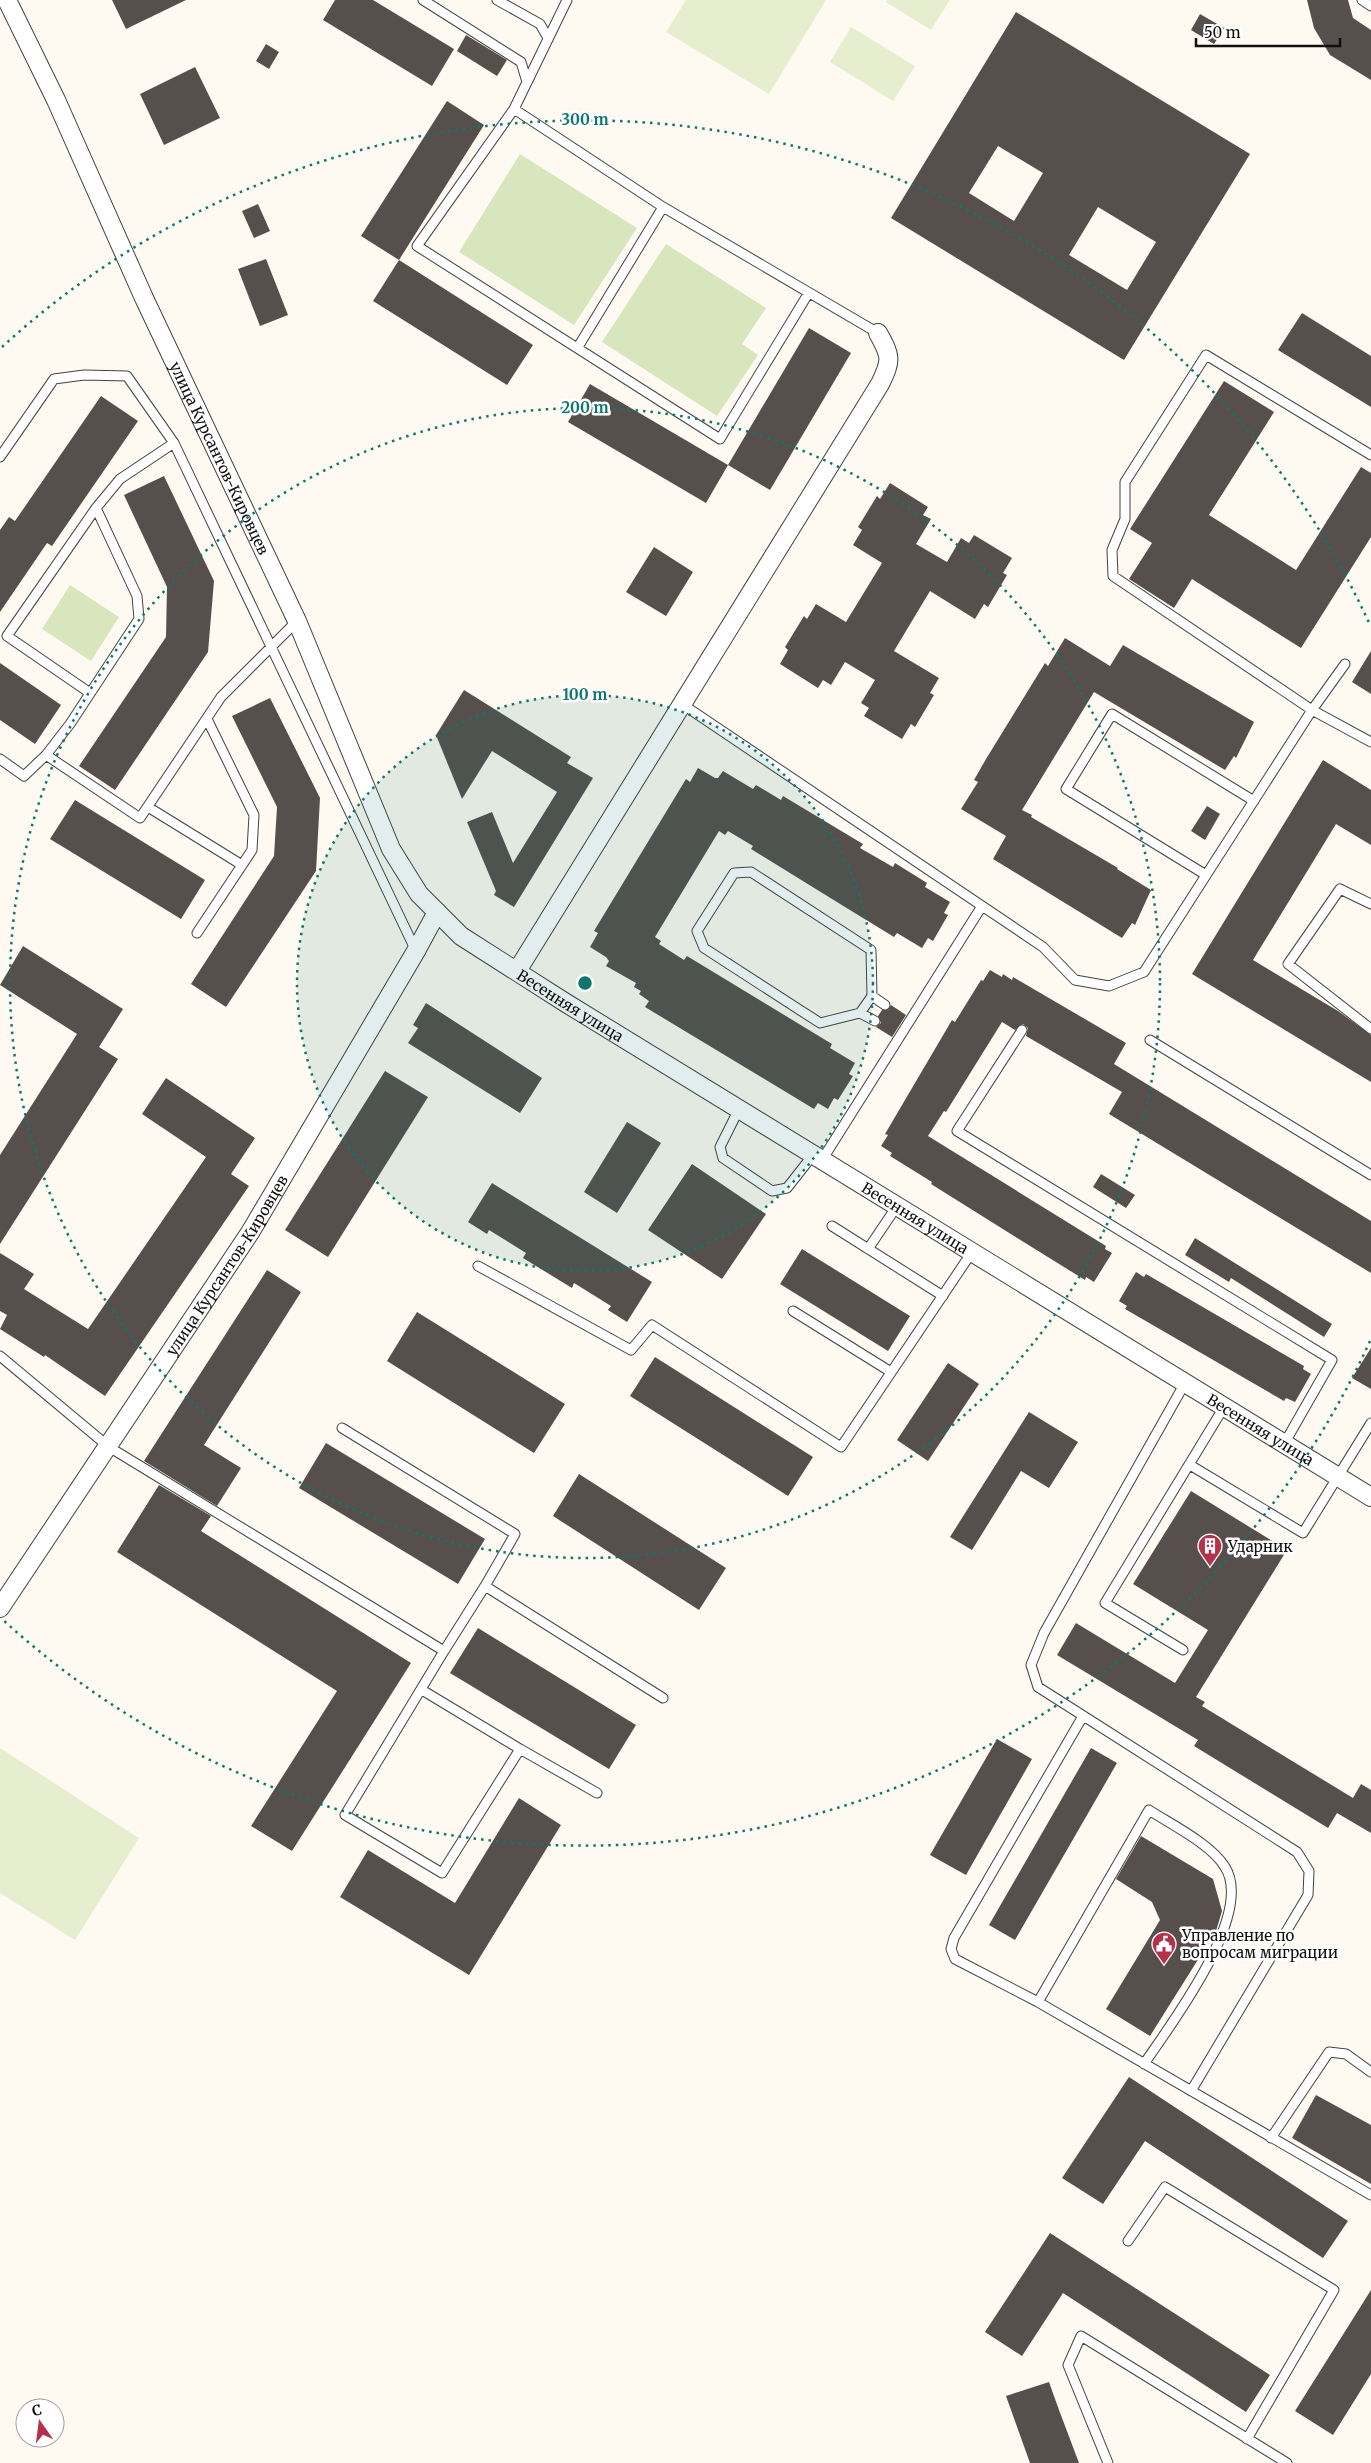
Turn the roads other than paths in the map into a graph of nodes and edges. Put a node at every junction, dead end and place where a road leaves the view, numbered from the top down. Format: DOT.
graph roads {
  1 [pos="7,0"];
  2 [pos="423,0"];
  3 [pos="497,0"];
  4 [pos="567,0"];
  5 [pos="1362,0"];
  6 [pos="1371,6"];
  7 [pos="548,38"];
  8 [pos="527,82"];
  9 [pos="514,109"];
  10 [pos="663,207"];
  11 [pos="808,294"];
  12 [pos="878,333"];
  13 [pos="578,347"];
  14 [pos="174,444"];
  15 [pos="1371,455"];
  16 [pos="0,457"];
  17 [pos="96,508"];
  18 [pos="297,621"];
  19 [pos="272,647"];
  20 [pos="1345,664"];
  21 [pos="90,693"];
  22 [pos="682,704"];
  23 [pos="1312,710"];
  24 [pos="207,719"];
  25 [pos="1371,742"];
  26 [pos="46,755"];
  27 [pos="0,759"];
  28 [pos="1254,801"];
  29 [pos="148,807"];
  30 [pos="242,865"];
  31 [pos="1206,875"];
  32 [pos="1371,904"];
  33 [pos="982,906"];
  34 [pos="437,912"];
  35 [pos="197,933"];
  36 [pos="461,936"];
  37 [pos="416,951"];
  38 [pos="517,972"];
  39 [pos="872,996"];
  40 [pos="885,1005"];
  41 [pos="860,1013"];
  42 [pos="875,1021"];
  43 [pos="1371,1029"];
  44 [pos="1022,1030"];
  45 [pos="1150,1040"];
  46 [pos="739,1109"];
  47 [pos="818,1157"];
  48 [pos="1371,1174"];
  49 [pos="897,1206"];
  50 [pos="832,1226"];
  51 [pos="868,1249"];
  52 [pos="972,1252"];
  53 [pos="478,1266"];
  54 [pos="942,1296"];
  55 [pos="792,1311"];
  56 [pos="0,1356"];
  57 [pos="891,1372"];
  58 [pos="1185,1383"];
  59 [pos="1224,1407"];
  60 [pos="1371,1423"];
  61 [pos="342,1428"];
  62 [pos="1284,1444"];
  63 [pos="109,1447"];
  64 [pos="1190,1465"];
  65 [pos="1338,1477"];
  66 [pos="1371,1497"];
  67 [pos="484,1586"];
  68 [pos="0,1608"];
  69 [pos="1183,1650"];
  70 [pos="444,1651"];
  71 [pos="422,1690"];
  72 [pos="663,1698"];
  73 [pos="1083,1716"];
  74 [pos="520,1748"];
  75 [pos="598,1793"];
  76 [pos="1038,2002"];
  77 [pos="1144,2064"];
  78 [pos="1371,2072"];
  79 [pos="1191,2091"];
  80 [pos="1272,2138"];
  81 [pos="1371,2195"];
  82 [pos="1128,2241"];
  83 [pos="1247,2439"];
  84 [pos="1108,2463"];
  85 [pos="1287,2463"];
  1 -- 18 [label="street, улица Курсантов-Кировцев"];
  2 -- 8 [label="lane"];
  3 -- 7 [label="lane"];
  4 -- 7 [label="lane"];
  5 -- 6 [label="lane"];
  7 -- 8 [label="lane"];
  8 -- 9 [label="lane"];
  9 -- 10 [label="lane"];
  9 -- 13 [label="lane"];
  10 -- 11 [label="lane"];
  10 -- 13 [label="lane"];
  11 -- 12 [label="lane"];
  11 -- 13 [label="lane"];
  12 -- 22 [label="street"];
  14 -- 16 [label="lane"];
  14 -- 17 [label="lane"];
  14 -- 19 [label="lane"];
  15 -- 23 [label="lane"];
  17 -- 21 [label="lane"];
  17 -- 21 [label="lane"];
  18 -- 19 [label="lane"];
  18 -- 34 [label="street, улица Курсантов-Кировцев"];
  19 -- 24 [label="lane"];
  19 -- 37 [label="lane"];
  20 -- 23 [label="lane"];
  21 -- 26 [label="lane"];
  22 -- 33 [label="lane"];
  22 -- 38 [label="street"];
  23 -- 25 [label="lane"];
  23 -- 28 [label="lane"];
  24 -- 29 [label="lane"];
  24 -- 30 [label="lane"];
  26 -- 27 [label="lane"];
  26 -- 29 [label="lane"];
  28 -- 31 [label="lane"];
  28 -- 31 [label="lane"];
  29 -- 30 [label="lane"];
  30 -- 35 [label="lane"];
  31 -- 33 [label="lane"];
  32 -- 43 [label="lane"];
  33 -- 47 [label="lane"];
  34 -- 36 [label="street, улица Курсантов-Кировцев"];
  34 -- 37 [label="street, улица Курсантов-Кировцев"];
  36 -- 38 [label="street, Весенняя улица"];
  37 -- 63 [label="street, улица Курсантов-Кировцев"];
  38 -- 46 [label="street, Весенняя улица"];
  39 -- 40 [label="lane"];
  39 -- 41 [label="lane"];
  39 -- 41 [label="lane"];
  41 -- 42 [label="lane"];
  44 -- 62 [label="lane"];
  45 -- 48 [label="lane"];
  46 -- 47 [label="street, Весенняя улица"];
  46 -- 47 [label="lane"];
  47 -- 49 [label="street, Весенняя улица"];
  49 -- 51 [label="lane"];
  49 -- 52 [label="street, Весенняя улица"];
  50 -- 51 [label="lane"];
  51 -- 54 [label="lane"];
  52 -- 54 [label="lane"];
  52 -- 58 [label="street, Весенняя улица"];
  53 -- 57 [label="lane"];
  54 -- 57 [label="lane"];
  55 -- 57 [label="lane"];
  56 -- 63 [label="lane"];
  58 -- 59 [label="street, Весенняя улица"];
  58 -- 73 [label="lane"];
  59 -- 62 [label="street, Весенняя улица"];
  59 -- 64 [label="lane"];
  60 -- 65 [label="lane"];
  61 -- 67 [label="lane"];
  62 -- 65 [label="street, Весенняя улица"];
  63 -- 68 [label="street, улица Курсантов-Кировцев"];
  63 -- 70 [label="lane"];
  64 -- 65 [label="lane"];
  64 -- 69 [label="lane"];
  65 -- 66 [label="street, Весенняя улица"];
  67 -- 70 [label="lane"];
  67 -- 72 [label="lane"];
  70 -- 71 [label="lane"];
  71 -- 74 [label="lane"];
  71 -- 74 [label="lane"];
  73 -- 76 [label="lane"];
  73 -- 79 [label="lane"];
  74 -- 75 [label="lane"];
  76 -- 77 [label="lane"];
  76 -- 77 [label="lane"];
  77 -- 79 [label="lane"];
  78 -- 80 [label="lane"];
  79 -- 80 [label="lane"];
  80 -- 81 [label="lane"];
  82 -- 83 [label="lane"];
  83 -- 84 [label="lane"];
  83 -- 85 [label="lane"];
}
